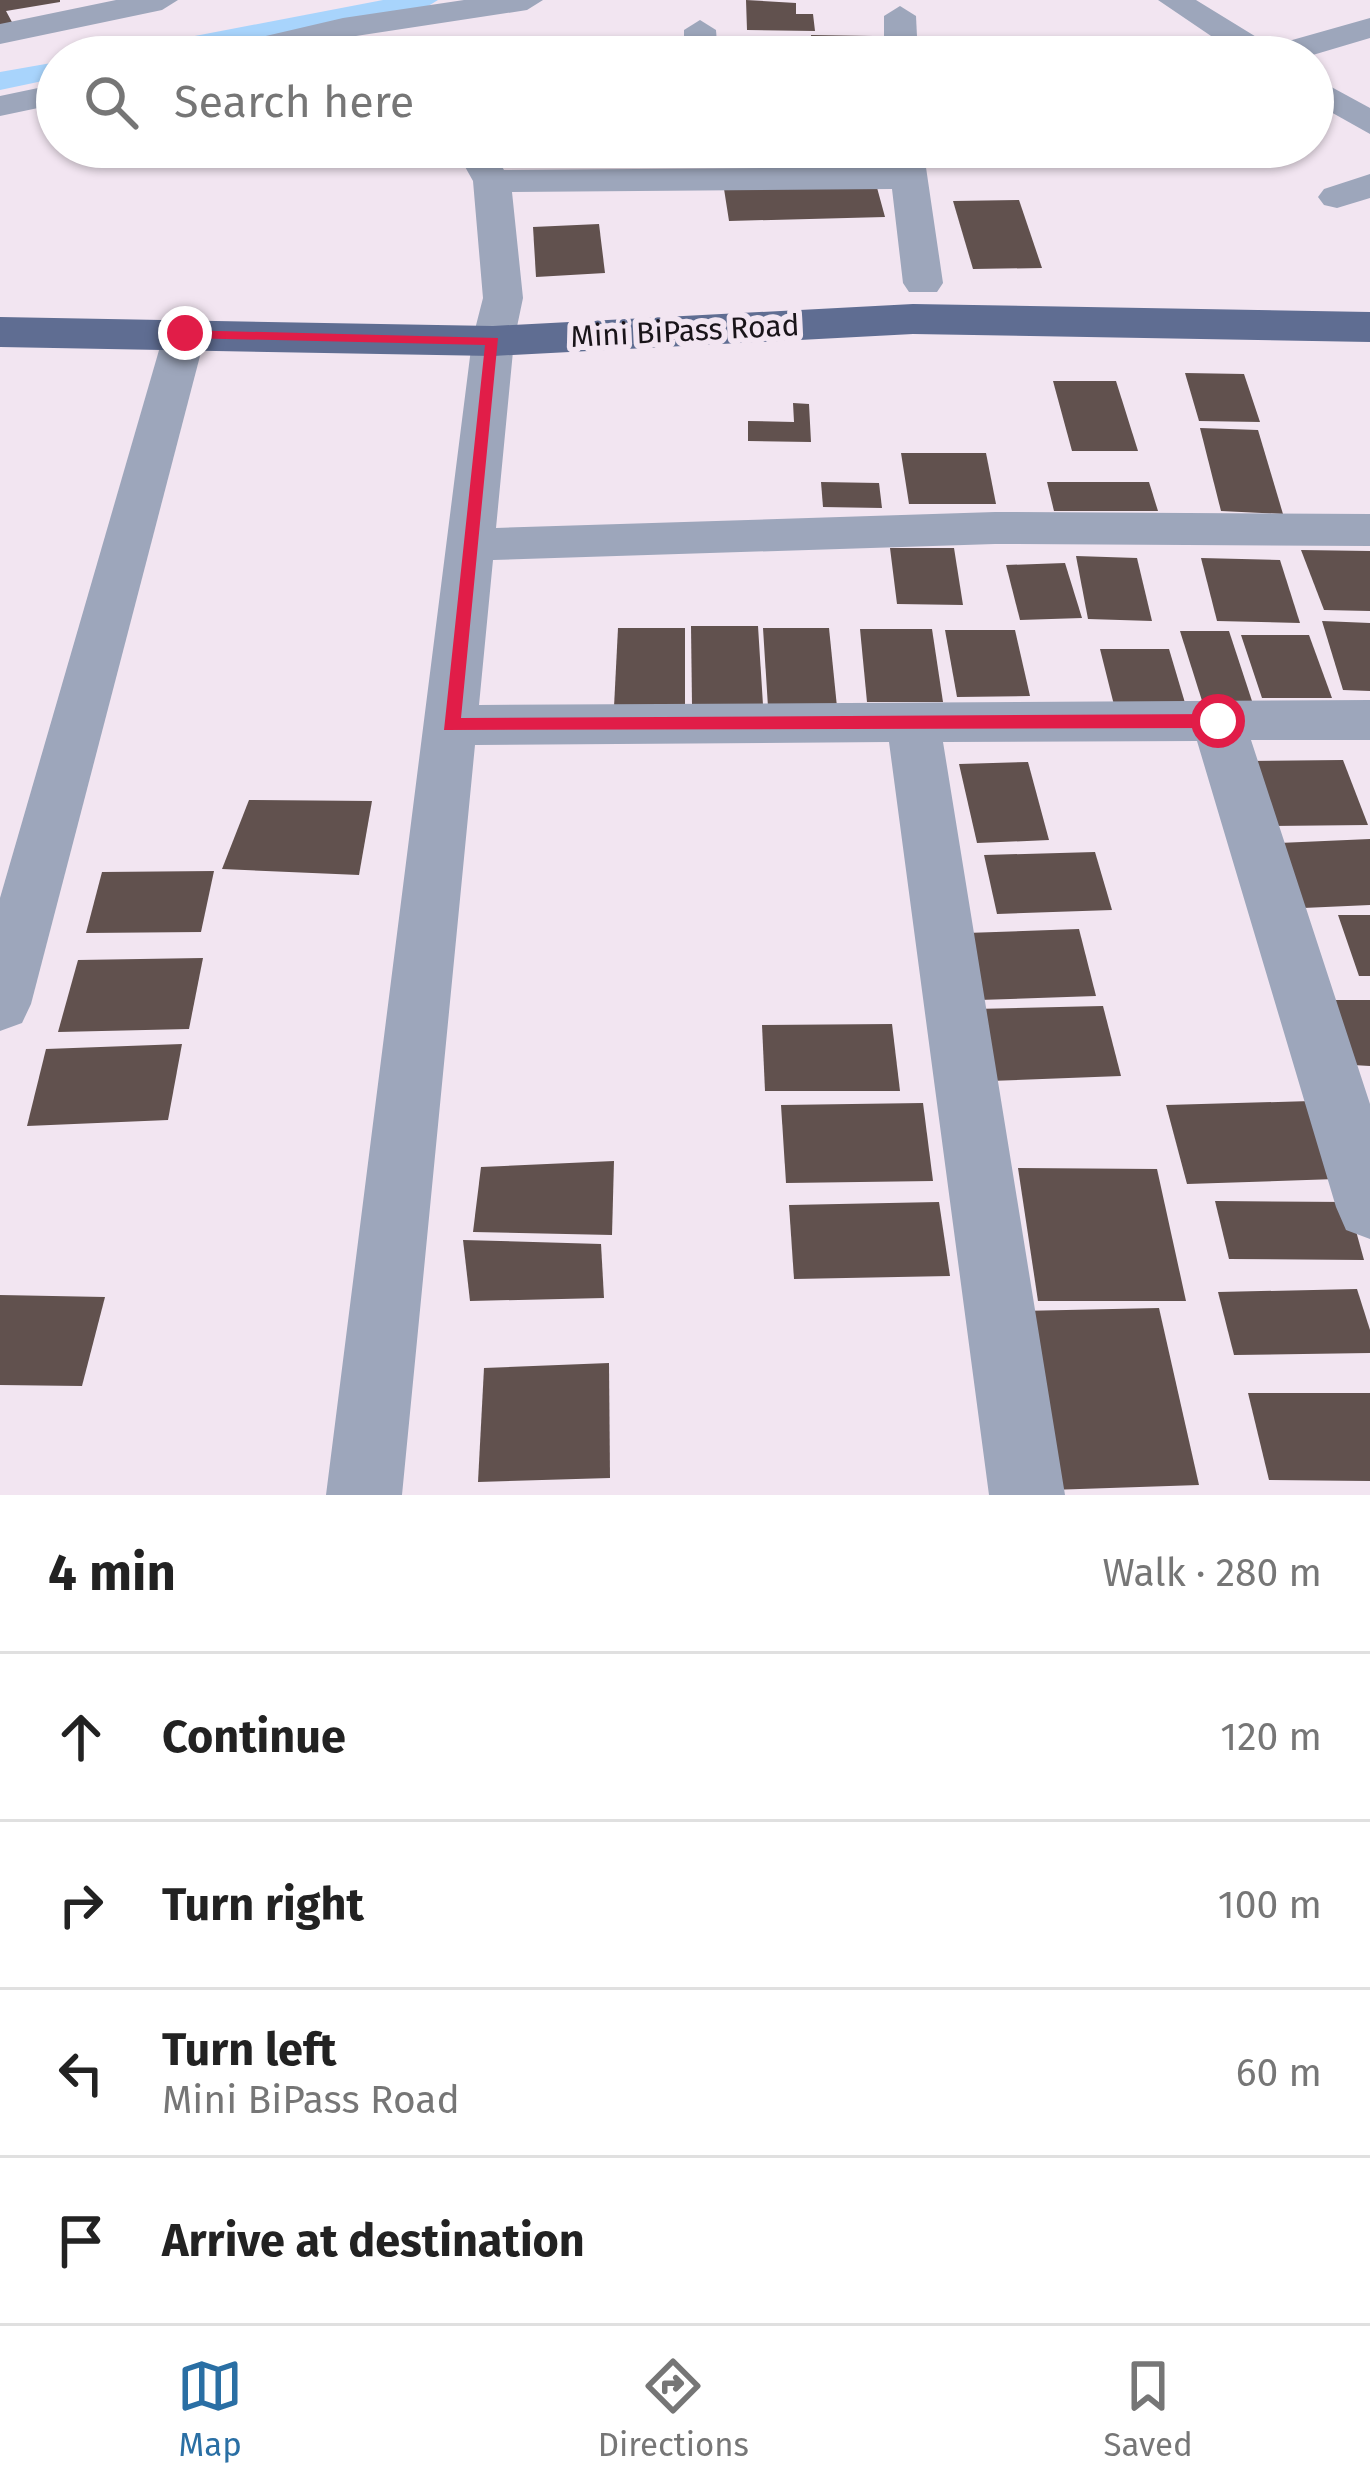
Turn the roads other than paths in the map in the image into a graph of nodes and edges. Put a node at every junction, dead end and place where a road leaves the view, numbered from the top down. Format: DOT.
graph roads {
  1 [pos="162,0"];
  2 [pos="527,0"];
  3 [pos="1174,0"];
  4 [pos="83,9"];
  5 [pos="900,16"];
  6 [pos="1370,28"];
  7 [pos="0,34"];
  8 [pos="309,36"];
  9 [pos="901,36"];
  10 [pos="1233,36"];
  11 [pos="1334,38"];
  12 [pos="36,98"];
  13 [pos="1334,100"];
  14 [pos="0,106"];
  15 [pos="1370,122"];
  16 [pos="482,168"];
  17 [pos="907,168"];
  18 [pos="923,284"];
  19 [pos="1370,290"];
  20 [pos="0,292"];
  21 [pos="498,319"];
  22 [pos="1370,327"];
  23 [pos="0,332"];
  24 [pos="185,333"];
  25 [pos="1370,530"];
  26 [pos="471,545"];
  27 [pos="1218,721"];
  28 [pos="1370,721"];
  29 [pos="913,723"];
  30 [pos="451,725"];
  31 [pos="0,1004"];
  32 [pos="1370,1207"];
  33 [pos="364,1495"];
  34 [pos="1027,1495"];
  1 -- 4 [label="street"];
  2 -- 8 [label="street"];
  3 -- 10 [label="street"];
  4 -- 7 [label="street"];
  5 -- 9 [label="street"];
  6 -- 11 [label="street"];
  12 -- 14 [label="street"];
  13 -- 15 [label="street"];
  16 -- 21 [label="street"];
  17 -- 18 [label="street"];
  18 -- 19 [label="main road"];
  18 -- 21 [label="main road"];
  20 -- 21 [label="main road"];
  21 -- 22 [label="main road, Mini BiPass Road"];
  21 -- 24 [label="main road, Mini BiPass Road"];
  21 -- 26 [label="street"];
  23 -- 24 [label="main road, Mini BiPass Road"];
  24 -- 31 [label="street"];
  25 -- 26 [label="street"];
  26 -- 30 [label="street"];
  27 -- 28 [label="street"];
  27 -- 29 [label="street"];
  27 -- 32 [label="street"];
  29 -- 30 [label="street"];
  29 -- 34 [label="street"];
  30 -- 33 [label="street"];
}
